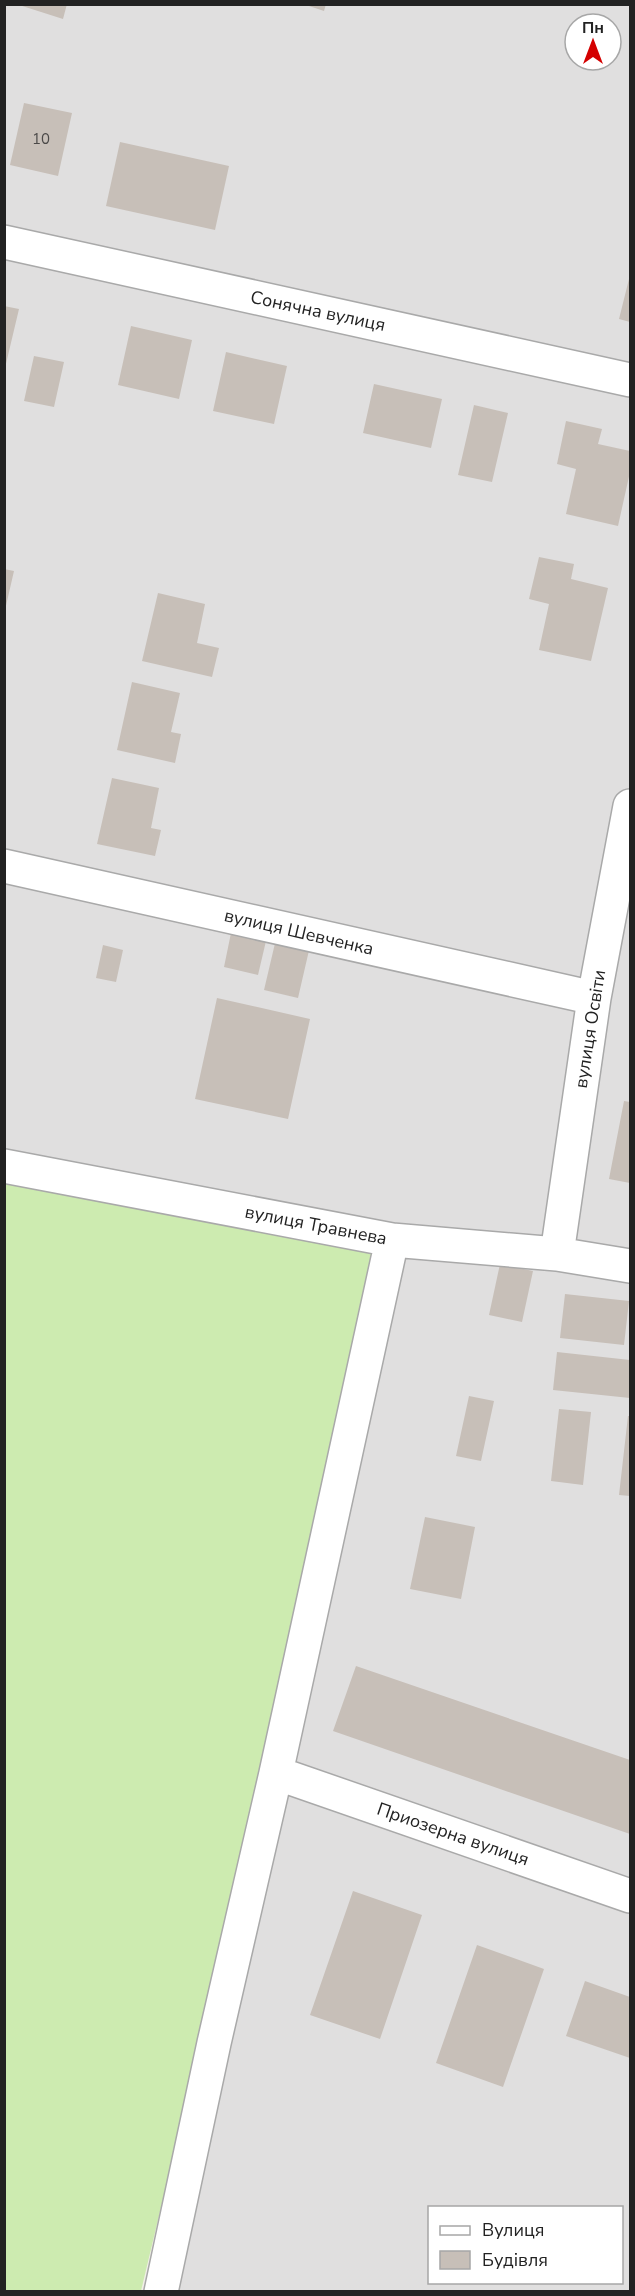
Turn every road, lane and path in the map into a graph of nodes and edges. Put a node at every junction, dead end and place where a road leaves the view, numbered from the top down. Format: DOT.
graph roads {
  1 [pos="4,242"];
  2 [pos="630,380"];
  3 [pos="630,806"];
  4 [pos="4,866"];
  5 [pos="594,998"];
  6 [pos="4,1166"];
  7 [pos="392,1240"];
  8 [pos="557,1254"];
  9 [pos="630,1266"];
  10 [pos="276,1773"];
  11 [pos="630,1896"];
  12 [pos="161,2292"];
  1 -- 2 [label="street, Сонячна вулиця"];
  3 -- 5 [label="street, вулиця Освіти"];
  4 -- 5 [label="street, вулиця Шевченка"];
  5 -- 8 [label="street, вулиця Освіти"];
  6 -- 7 [label="street, вулиця Травнева"];
  7 -- 8 [label="street, вулиця Травнева"];
  7 -- 10 [label="street"];
  8 -- 9 [label="street, вулиця Травнева"];
  10 -- 11 [label="street, Приозерна вулиця"];
  10 -- 12 [label="street"];
}
